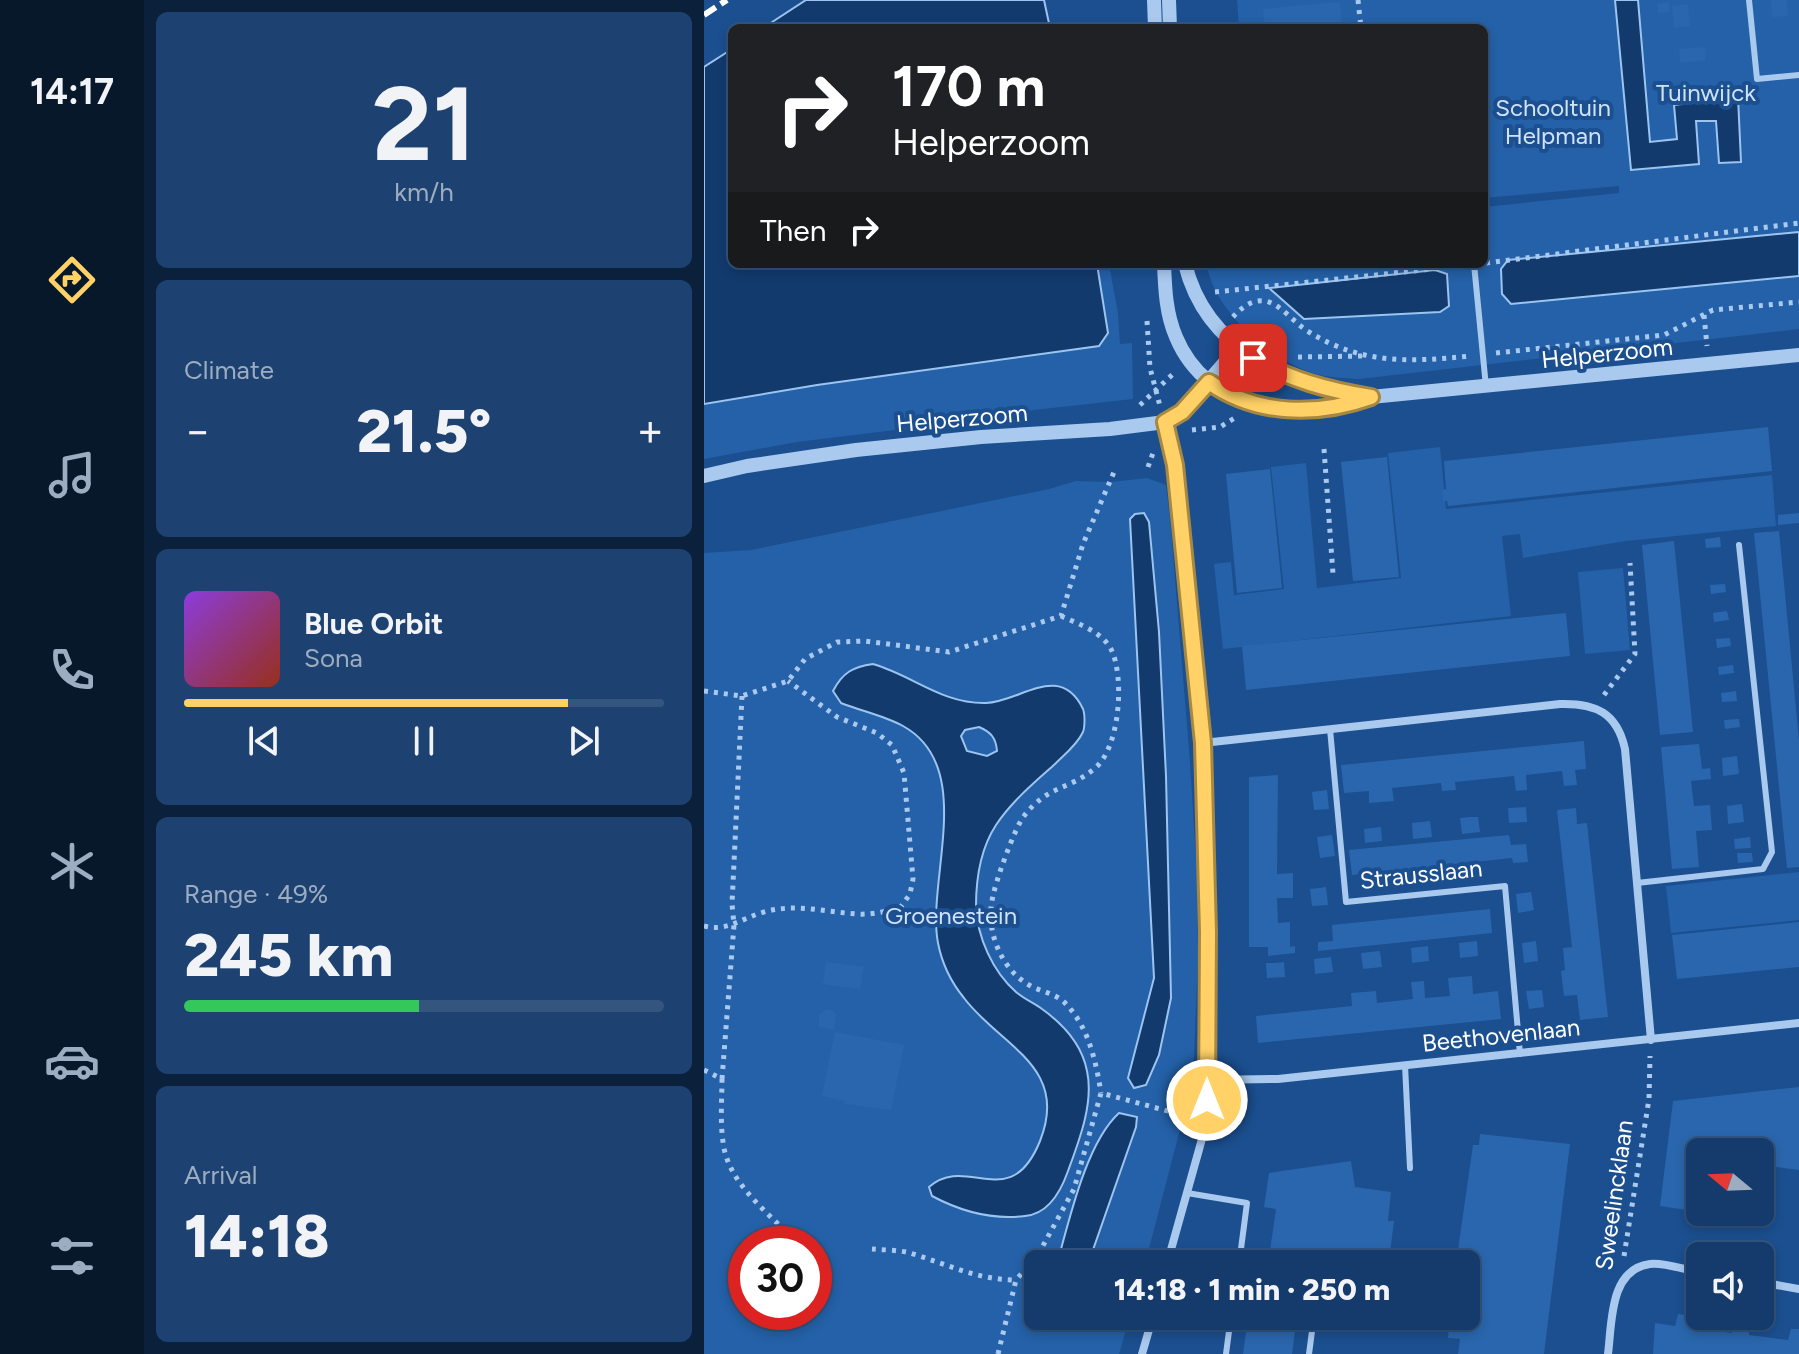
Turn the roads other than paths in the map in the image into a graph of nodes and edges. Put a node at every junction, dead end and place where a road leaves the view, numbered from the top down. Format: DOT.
graph roads {
  1 [pos="1154,0"];
  2 [pos="1169,0"];
  3 [pos="1749,0"];
  4 [pos="1155,24"];
  5 [pos="1170,24"];
  6 [pos="1799,75"];
  7 [pos="1164,268"];
  8 [pos="1186,268"];
  9 [pos="1474,268"];
  10 [pos="1238,347"];
  11 [pos="1799,355"];
  12 [pos="1209,382"];
  13 [pos="1486,387"];
  14 [pos="1371,397"];
  15 [pos="1165,422"];
  16 [pos="704,476"];
  17 [pos="1739,545"];
  18 [pos="1330,729"];
  19 [pos="1203,743"];
  20 [pos="1637,883"];
  21 [pos="1799,1023"];
  22 [pos="1651,1040"];
  23 [pos="1520,1054"];
  24 [pos="1405,1065"];
  25 [pos="1207,1080"];
  26 [pos="1410,1168"];
  27 [pos="1187,1193"];
  28 [pos="1171,1250"];
  29 [pos="1241,1250"];
  30 [pos="1686,1270"];
  31 [pos="1774,1285"];
  32 [pos="1799,1289"];
  33 [pos="1149,1330"];
  34 [pos="1229,1330"];
  35 [pos="1312,1330"];
  36 [pos="1142,1354"];
  37 [pos="1226,1354"];
  38 [pos="1309,1354"];
  39 [pos="1608,1354"];
  1 -- 4 [label="street"];
  2 -- 5 [label="street"];
  3 -- 6 [label="lane"];
  7 -- 12 [label="street"];
  8 -- 10 [label="street, Helperzoom"];
  9 -- 13 [label="lane"];
  10 -- 12 [label="street"];
  10 -- 14 [label="street, Helperzoom"];
  11 -- 13 [label="street, Helperzoom"];
  12 -- 14 [label="street, Helperzoom"];
  12 -- 15 [label="street"];
  13 -- 14 [label="street, Helperzoom"];
  15 -- 16 [label="street, Helperzoom"];
  15 -- 19 [label="street"];
  17 -- 20 [label="lane"];
  18 -- 19 [label="street"];
  18 -- 20 [label="street"];
  18 -- 23 [label="lane, Strausslaan"];
  19 -- 25 [label="street"];
  20 -- 22 [label="street"];
  21 -- 22 [label="street, Beethovenlaan"];
  22 -- 23 [label="street, Beethovenlaan"];
  23 -- 24 [label="street, Beethovenlaan"];
  24 -- 25 [label="street, Beethovenlaan"];
  24 -- 26 [label="lane"];
  25 -- 27 [label="street"];
  27 -- 28 [label="street"];
  27 -- 29 [label="lane"];
  30 -- 39 [label="street, Sweelincklaan"];
  31 -- 32 [label="street"];
  33 -- 36 [label="street"];
  34 -- 37 [label="lane"];
  35 -- 38 [label="lane"];
}
